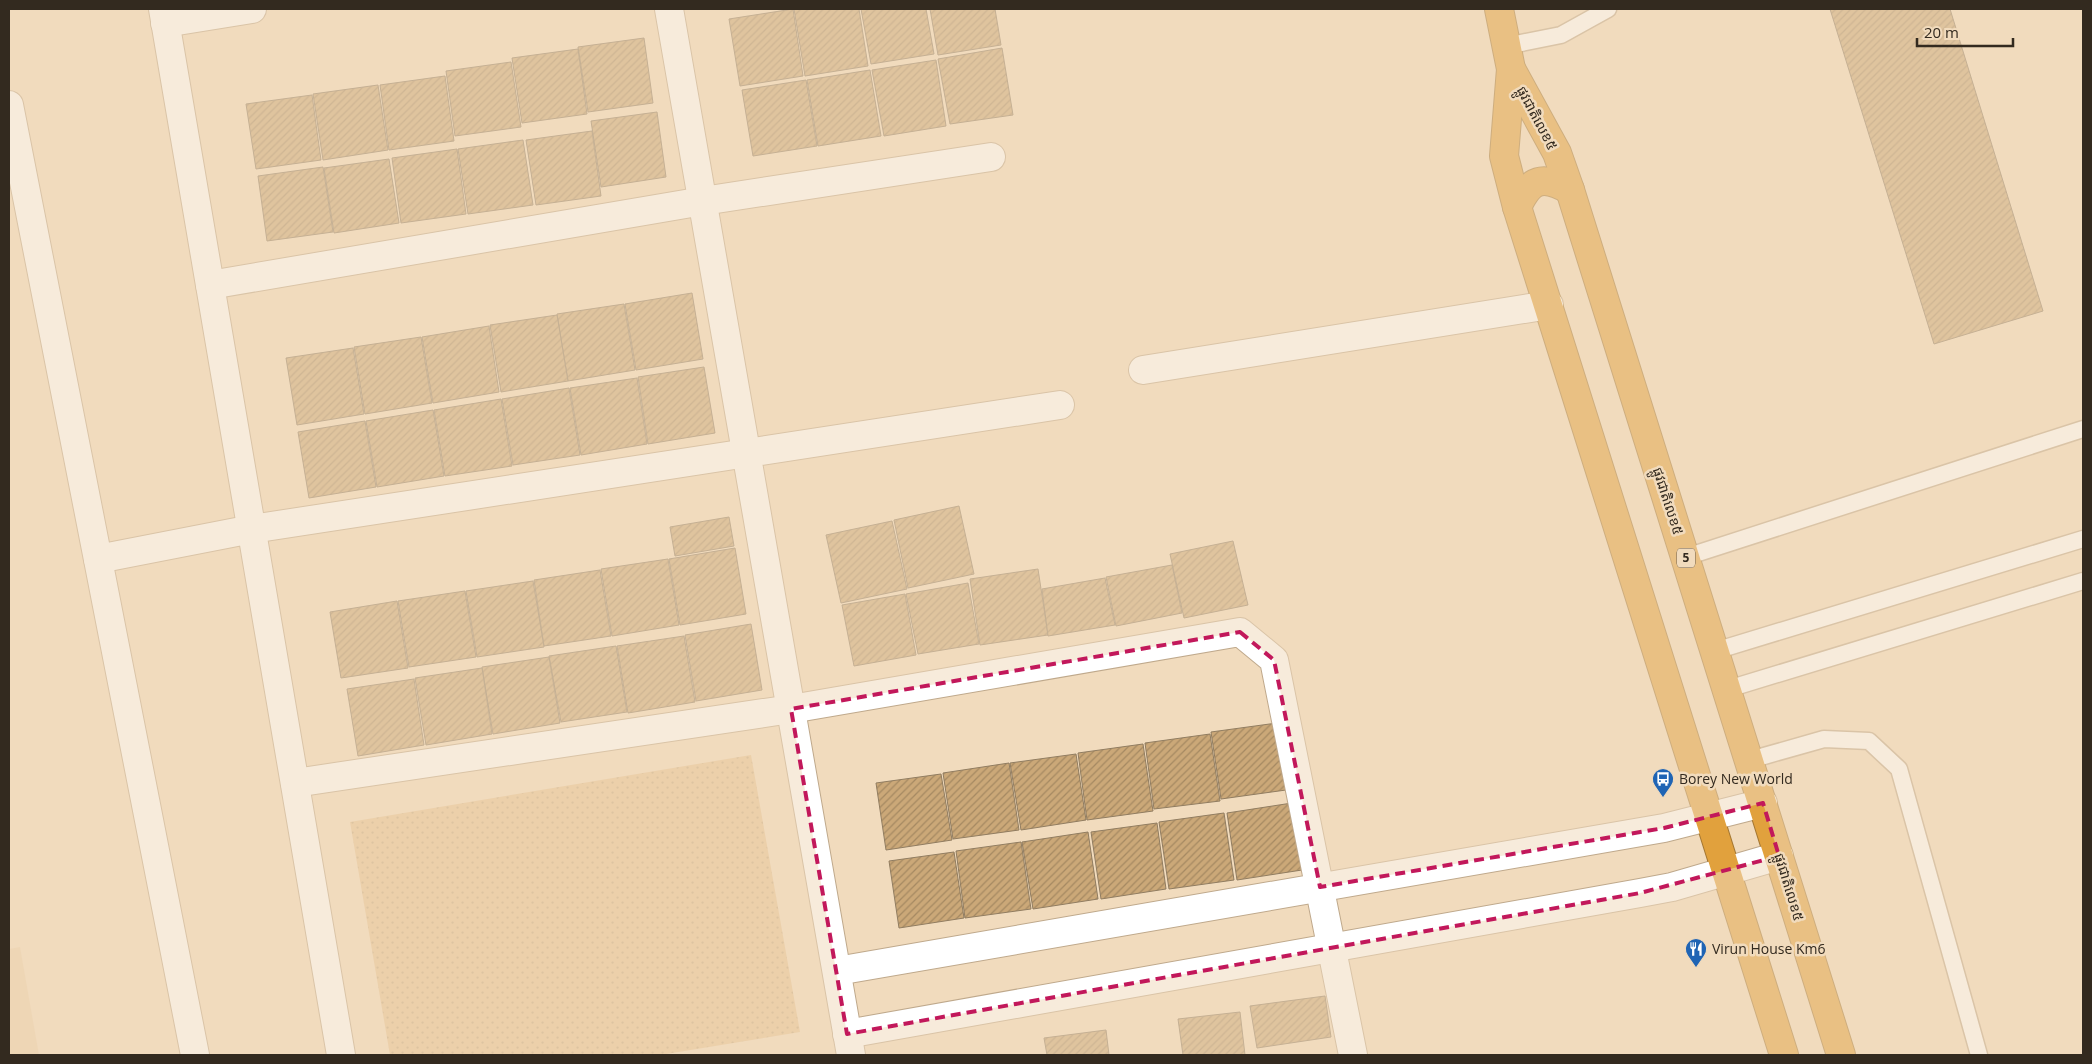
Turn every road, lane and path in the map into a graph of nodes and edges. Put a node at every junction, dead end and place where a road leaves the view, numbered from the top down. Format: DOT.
graph roads {
  1 [pos="252,9"];
  2 [pos="670,9"];
  3 [pos="1499,9"];
  4 [pos="1608,9"];
  5 [pos="164,16"];
  6 [pos="1508,57"];
  7 [pos="9,105"];
  8 [pos="991,157"];
  9 [pos="1570,190"];
  10 [pos="703,200"];
  11 [pos="1517,207"];
  12 [pos="210,285"];
  13 [pos="1549,304"];
  14 [pos="1143,370"];
  15 [pos="1060,405"];
  16 [pos="2083,429"];
  17 [pos="747,453"];
  18 [pos="252,529"];
  19 [pos="2083,539"];
  20 [pos="1686,557"];
  21 [pos="98,559"];
  22 [pos="2083,581"];
  23 [pos="1715,651"];
  24 [pos="1728,689"];
  25 [pos="791,709"];
  26 [pos="1750,760"];
  27 [pos="295,784"];
  28 [pos="1763,803"];
  29 [pos="1710,816"];
  30 [pos="1779,856"];
  31 [pos="1727,871"];
  32 [pos="1320,887"];
  33 [pos="1332,947"];
  34 [pos="837,971"];
  35 [pos="849,1045"];
  36 [pos="195,1055"];
  37 [pos="341,1055"];
  38 [pos="1353,1055"];
  39 [pos="1784,1055"];
  40 [pos="1841,1055"];
  41 [pos="1979,1055"];
  1 -- 5 [label="street"];
  2 -- 10 [label="street"];
  3 -- 6 [label="highway, ផ្លូវជាតិលេខ៥ / 5"];
  4 -- 6 [label="lane"];
  5 -- 12 [label="street"];
  6 -- 9 [label="highway, ផ្លូវជាតិលេខ៥ / 5"];
  6 -- 11 [label="highway, ផ្លូវជាតិលេខ៥ / 5"];
  7 -- 21 [label="street"];
  8 -- 10 [label="street"];
  9 -- 11 [label="highway"];
  9 -- 20 [label="highway, ផ្លូវជាតិលេខ៥ / 5"];
  10 -- 12 [label="street"];
  10 -- 17 [label="street"];
  11 -- 13 [label="highway, ផ្លូវជាតិលេខ៥ / 5"];
  12 -- 18 [label="street"];
  13 -- 14 [label="street"];
  13 -- 29 [label="highway, ផ្លូវជាតិលេខ៥ / 5"];
  15 -- 17 [label="street"];
  16 -- 20 [label="lane"];
  17 -- 18 [label="street"];
  17 -- 25 [label="street"];
  18 -- 21 [label="street"];
  18 -- 27 [label="street"];
  19 -- 23 [label="lane"];
  20 -- 23 [label="highway, ផ្លូវជាតិលេខ៥ / 5"];
  21 -- 36 [label="street"];
  22 -- 24 [label="lane"];
  23 -- 24 [label="highway, ផ្លូវជាតិលេខ៥ / 5"];
  24 -- 26 [label="highway, ផ្លូវជាតិលេខ៥ / 5"];
  25 -- 27 [label="street"];
  25 -- 32 [label="street"];
  25 -- 34 [label="street"];
  26 -- 28 [label="highway, ផ្លូវជាតិលេខ៥ / 5"];
  26 -- 41 [label="lane"];
  27 -- 37 [label="street"];
  28 -- 29 [label="street"];
  28 -- 30 [label="highway, ផ្លូវជាតិលេខ៥ / 5"];
  29 -- 31 [label="highway, ផ្លូវជាតិលេខ៥ / 5"];
  29 -- 32 [label="street"];
  30 -- 31 [label="street"];
  30 -- 40 [label="highway, ផ្លូវជាតិលេខ៥ / 5"];
  31 -- 33 [label="street"];
  31 -- 39 [label="highway, ផ្លូវជាតិលេខ៥ / 5"];
  32 -- 33 [label="street"];
  32 -- 34 [label="street"];
  33 -- 35 [label="street"];
  33 -- 38 [label="street"];
  34 -- 35 [label="street"];
}
